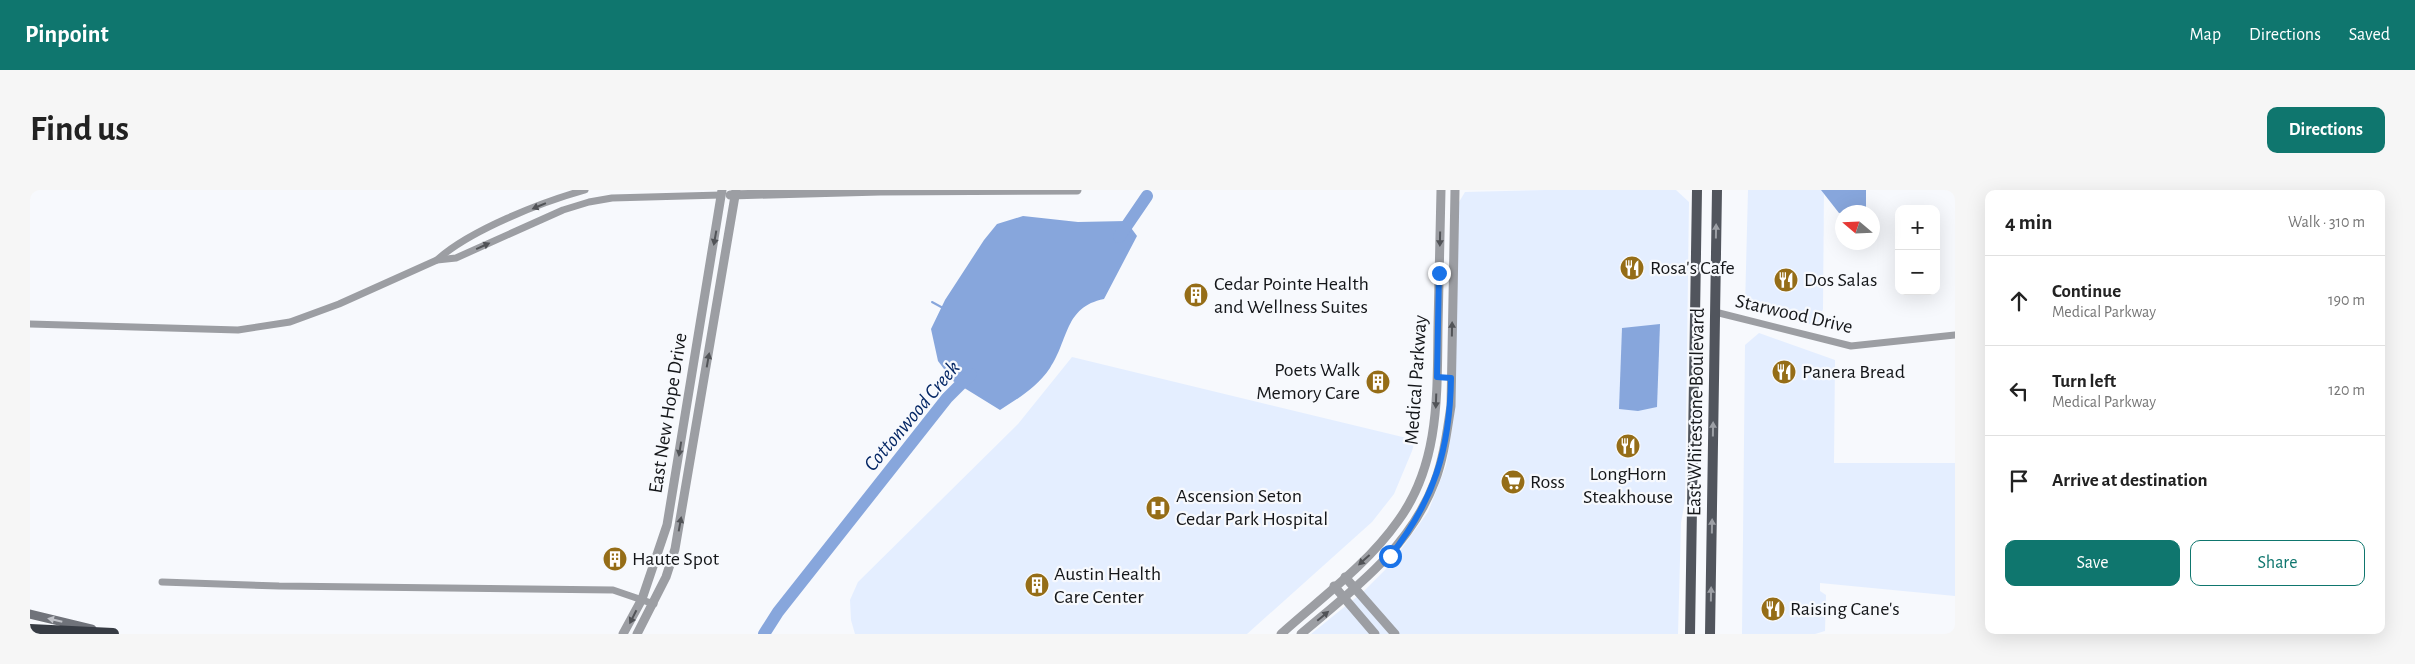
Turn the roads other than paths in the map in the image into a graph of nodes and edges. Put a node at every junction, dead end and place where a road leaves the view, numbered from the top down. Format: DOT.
graph roads {
  1 [pos="585,190"];
  2 [pos="1077,190"];
  3 [pos="1441,190"];
  4 [pos="1455,190"];
  5 [pos="1697,190"];
  6 [pos="1717,190"];
  7 [pos="722,193"];
  8 [pos="736,193"];
  9 [pos="558,198"];
  10 [pos="563,210"];
  11 [pos="437,260"];
  12 [pos="1715,312"];
  13 [pos="30,324"];
  14 [pos="1955,335"];
  15 [pos="1437,377"];
  16 [pos="1451,378"];
  17 [pos="688,400"];
  18 [pos="700,408"];
  19 [pos="1345,577"];
  20 [pos="162,582"];
  21 [pos="1334,586"];
  22 [pos="1356,588"];
  23 [pos="1344,598"];
  24 [pos="642,600"];
  25 [pos="654,604"];
  26 [pos="30,614"];
  27 [pos="30,630"];
  28 [pos="114,634"];
  29 [pos="623,634"];
  30 [pos="637,634"];
  31 [pos="1281,634"];
  32 [pos="1301,634"];
  33 [pos="1375,634"];
  34 [pos="1395,634"];
  35 [pos="1690,634"];
  36 [pos="1710,634"];
  1 -- 9 [label="street"];
  2 -- 8 [label="street"];
  3 -- 15 [label="street, Medical Parkway, one-way"];
  16 -- 4 [label="street, Medical Parkway, one-way"];
  5 -- 35 [label="main road, East Whitestone Boulevard"];
  12 -- 6 [label="main road, East Whitestone Boulevard, one-way"];
  7 -- 8 [label="street"];
  7 -- 10 [label="street"];
  7 -- 17 [label="street, East New Hope Drive, one-way"];
  18 -- 8 [label="street, East New Hope Drive, one-way"];
  9 -- 10 [label="street"];
  9 -- 11 [label="street, one-way"];
  11 -- 10 [label="street, one-way"];
  11 -- 13 [label="street"];
  12 -- 14 [label="street, Starwood Drive"];
  36 -- 12 [label="main road, East Whitestone Boulevard, one-way"];
  15 -- 16 [label="street"];
  15 -- 19 [label="street, Medical Parkway, one-way"];
  16 -- 22 [label="street, Medical Parkway"];
  17 -- 18 [label="street"];
  17 -- 24 [label="street, East New Hope Drive, one-way"];
  25 -- 18 [label="street, East New Hope Drive, one-way"];
  19 -- 21 [label="street, Medical Parkway"];
  19 -- 22 [label="street"];
  20 -- 24 [label="street"];
  21 -- 23 [label="street"];
  21 -- 31 [label="street, Medical Parkway"];
  22 -- 23 [label="street, Medical Parkway"];
  22 -- 34 [label="street"];
  32 -- 23 [label="street, Medical Parkway, one-way"];
  23 -- 33 [label="street"];
  24 -- 25 [label="street"];
  24 -- 29 [label="street, East New Hope Drive, one-way"];
  25 -- 30 [label="street, East New Hope Drive"];
  28 -- 26 [label="main road, one-way"];
  27 -- 28 [label="highway"];
}
